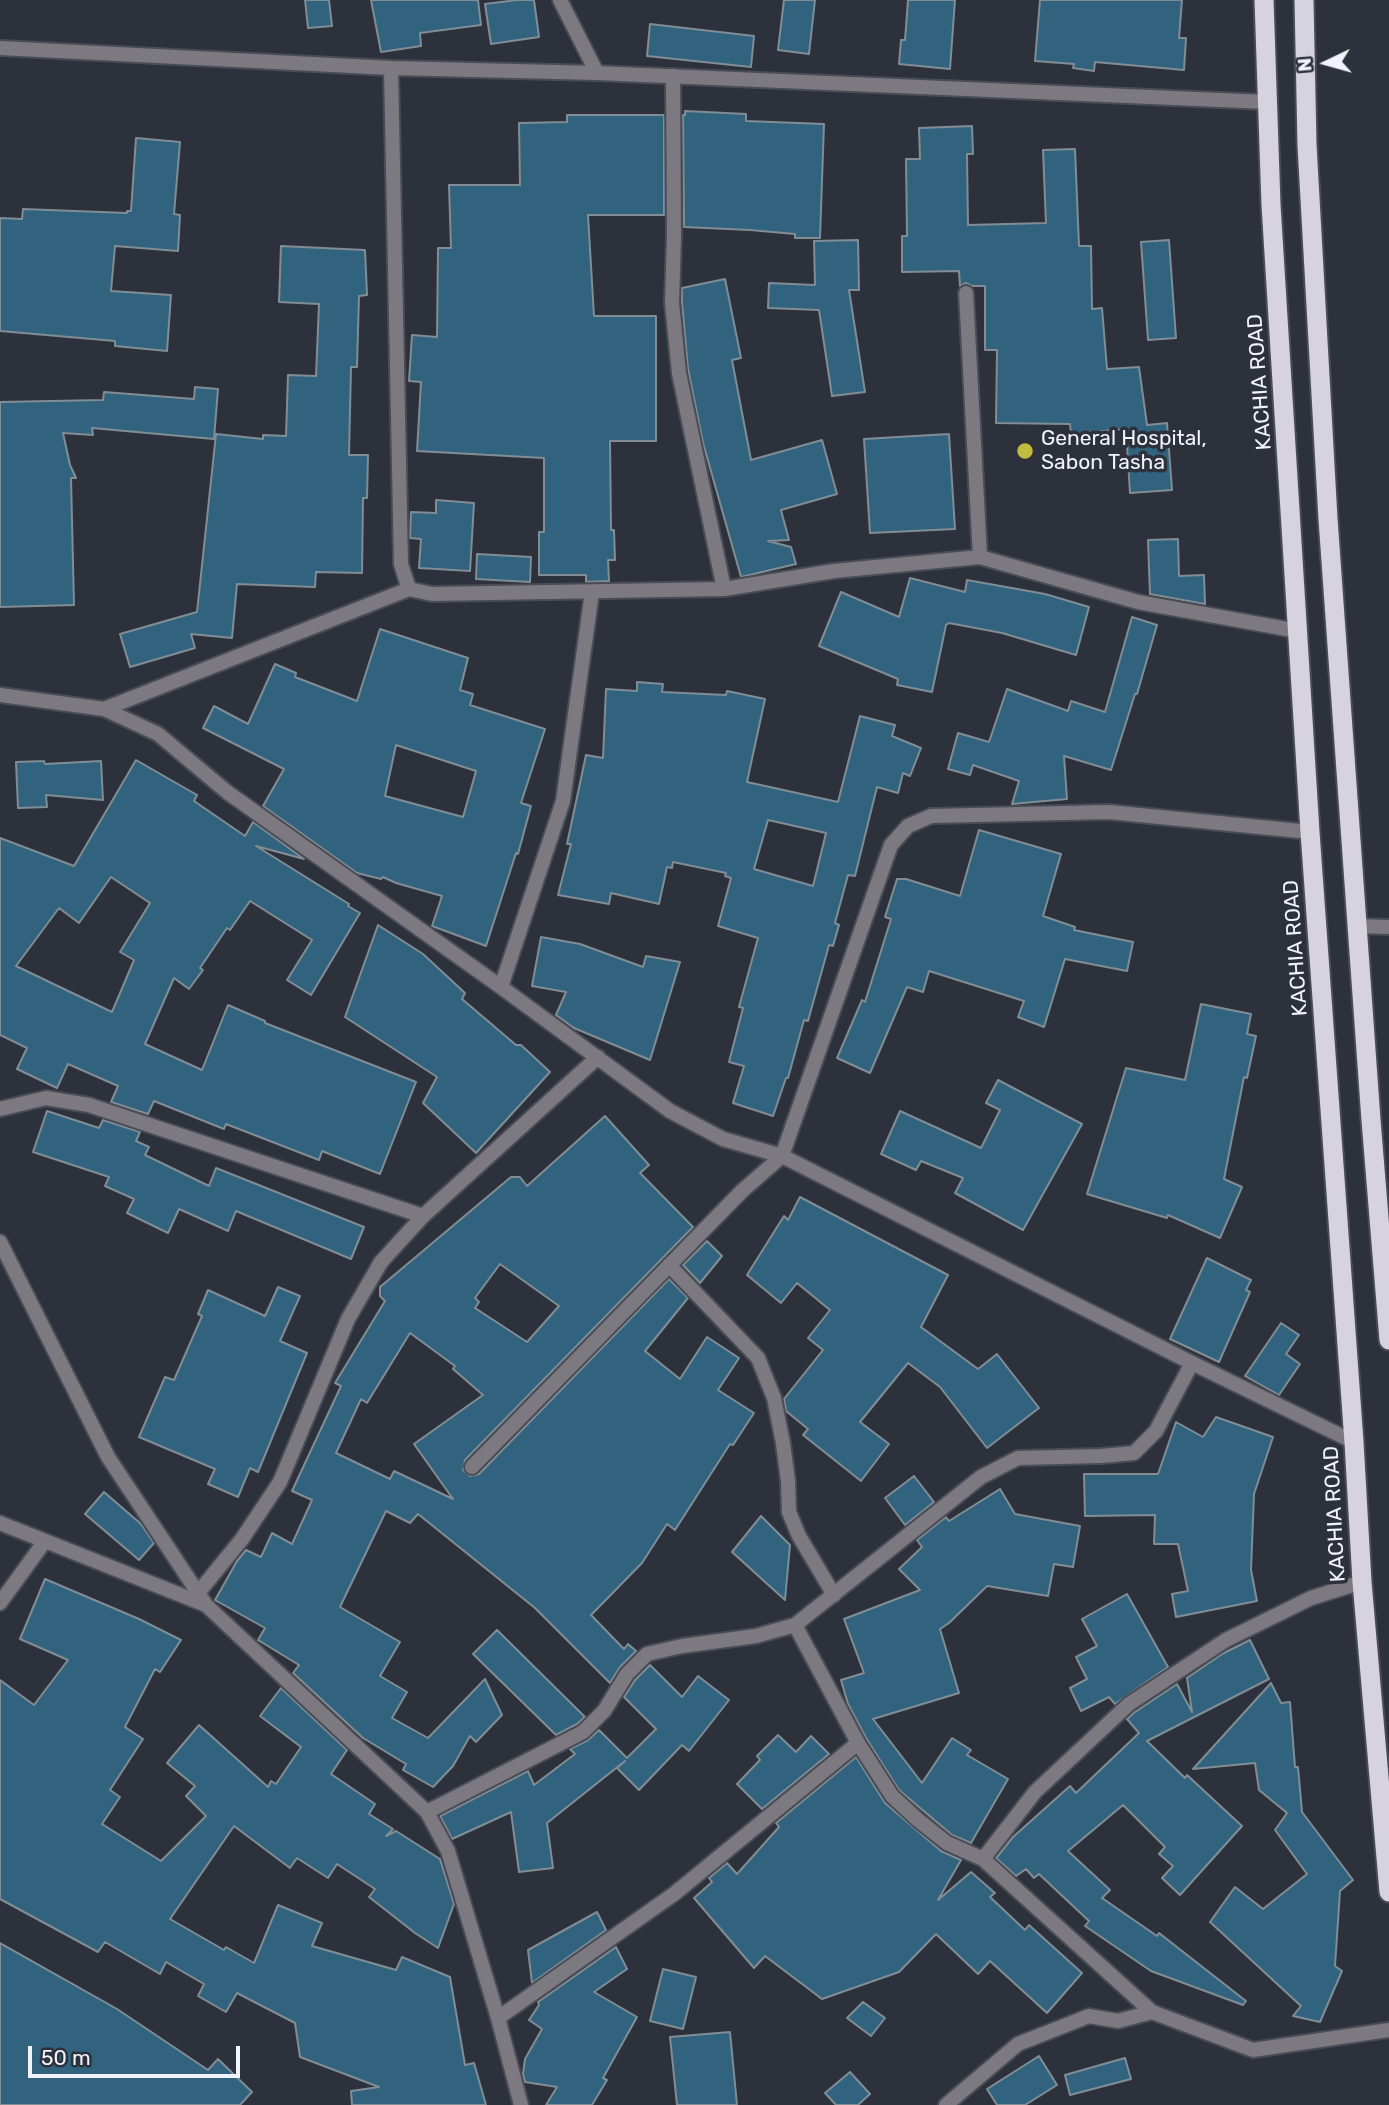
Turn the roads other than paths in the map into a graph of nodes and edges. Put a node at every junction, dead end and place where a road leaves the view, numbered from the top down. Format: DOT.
graph roads {
  1 [pos="560,0"];
  2 [pos="1264,0"];
  3 [pos="1304,0"];
  4 [pos="0,48"];
  5 [pos="391,68"];
  6 [pos="597,73"];
  7 [pos="673,76"];
  8 [pos="1266,102"];
  9 [pos="966,293"];
  10 [pos="980,557"];
  11 [pos="409,589"];
  12 [pos="724,590"];
  13 [pos="592,592"];
  14 [pos="1298,631"];
  15 [pos="0,695"];
  16 [pos="104,709"];
  17 [pos="1310,832"];
  18 [pos="1358,926"];
  19 [pos="1389,927"];
  20 [pos="501,987"];
  21 [pos="598,1057"];
  22 [pos="0,1109"];
  23 [pos="782,1156"];
  24 [pos="423,1216"];
  25 [pos="0,1242"];
  26 [pos="669,1265"];
  27 [pos="1389,1340"];
  28 [pos="1192,1363"];
  29 [pos="1354,1442"];
  30 [pos="472,1467"];
  31 [pos="0,1523"];
  32 [pos="45,1541"];
  33 [pos="1362,1582"];
  34 [pos="198,1593"];
  35 [pos="834,1595"];
  36 [pos="0,1603"];
  37 [pos="206,1605"];
  38 [pos="795,1625"];
  39 [pos="858,1743"];
  40 [pos="427,1812"];
  41 [pos="983,1859"];
  42 [pos="1389,1892"];
  43 [pos="1152,2012"];
  44 [pos="498,2018"];
  45 [pos="1389,2030"];
  46 [pos="521,2105"];
  47 [pos="946,2105"];
  1 -- 6 [label="street"];
  2 -- 8 [label="highway, KACHIA ROAD"];
  3 -- 18 [label="highway"];
  4 -- 5 [label="street"];
  5 -- 6 [label="street"];
  5 -- 11 [label="street"];
  6 -- 7 [label="street"];
  7 -- 8 [label="street"];
  7 -- 12 [label="street"];
  8 -- 14 [label="highway, KACHIA ROAD"];
  9 -- 10 [label="street"];
  10 -- 12 [label="street"];
  10 -- 14 [label="street"];
  11 -- 13 [label="street"];
  11 -- 16 [label="street"];
  12 -- 13 [label="street"];
  13 -- 20 [label="street"];
  14 -- 17 [label="highway, KACHIA ROAD"];
  15 -- 16 [label="street"];
  16 -- 20 [label="street"];
  17 -- 23 [label="street"];
  17 -- 29 [label="highway, KACHIA ROAD"];
  18 -- 19 [label="street"];
  18 -- 27 [label="highway"];
  20 -- 21 [label="street"];
  21 -- 23 [label="street"];
  21 -- 24 [label="street"];
  22 -- 24 [label="street"];
  23 -- 26 [label="street"];
  23 -- 28 [label="street"];
  24 -- 34 [label="street"];
  25 -- 34 [label="street"];
  26 -- 30 [label="street"];
  26 -- 35 [label="street"];
  28 -- 29 [label="street"];
  28 -- 35 [label="street"];
  29 -- 33 [label="highway, KACHIA ROAD"];
  31 -- 32 [label="street"];
  32 -- 36 [label="street"];
  32 -- 37 [label="street"];
  33 -- 41 [label="street"];
  33 -- 42 [label="highway, KACHIA ROAD"];
  34 -- 37 [label="street"];
  35 -- 38 [label="street"];
  37 -- 40 [label="street"];
  38 -- 39 [label="street"];
  38 -- 40 [label="street"];
  39 -- 41 [label="street"];
  39 -- 44 [label="street"];
  40 -- 44 [label="street"];
  41 -- 43 [label="street"];
  43 -- 45 [label="street"];
  43 -- 47 [label="street"];
  44 -- 46 [label="street"];
}
